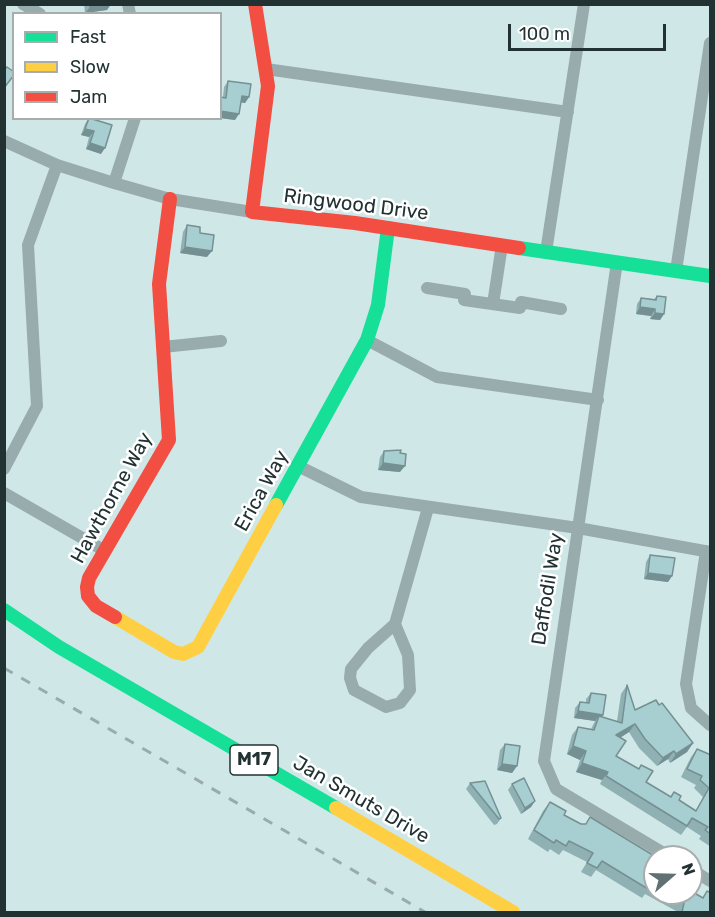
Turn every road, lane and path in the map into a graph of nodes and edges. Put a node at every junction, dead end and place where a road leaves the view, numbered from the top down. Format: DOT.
graph roads {
  1 [pos="23,4"];
  2 [pos="255,4"];
  3 [pos="584,4"];
  4 [pos="37,12"];
  5 [pos="711,43"];
  6 [pos="266,69"];
  7 [pos="568,112"];
  8 [pos="134,120"];
  9 [pos="4,141"];
  10 [pos="57,165"];
  11 [pos="114,183"];
  12 [pos="170,199"];
  13 [pos="252,212"];
  14 [pos="388,228"];
  15 [pos="502,245"];
  16 [pos="546,252"];
  17 [pos="617,262"];
  18 [pos="676,271"];
  19 [pos="711,276"];
  20 [pos="427,288"];
  21 [pos="493,304"];
  22 [pos="561,309"];
  23 [pos="367,340"];
  24 [pos="221,341"];
  25 [pos="163,347"];
  26 [pos="598,400"];
  27 [pos="298,466"];
  28 [pos="4,470"];
  29 [pos="4,494"];
  30 [pos="428,508"];
  31 [pos="578,528"];
  32 [pos="105,551"];
  33 [pos="708,551"];
  34 [pos="88,596"];
  35 [pos="4,610"];
  36 [pos="395,624"];
  37 [pos="711,726"];
  38 [pos="650,845"];
  39 [pos="513,912"];
  1 -- 4 [label="street"];
  2 -- 6 [label="street"];
  3 -- 7 [label="street"];
  5 -- 18 [label="street"];
  6 -- 7 [label="street"];
  6 -- 13 [label="street"];
  7 -- 16 [label="street"];
  8 -- 11 [label="street"];
  9 -- 10 [label="street, Ringwood Drive"];
  10 -- 11 [label="street, Ringwood Drive"];
  10 -- 28 [label="street"];
  11 -- 12 [label="street, Ringwood Drive"];
  12 -- 13 [label="street, Ringwood Drive"];
  12 -- 25 [label="street, Hawthorne Way"];
  13 -- 14 [label="street, Ringwood Drive"];
  14 -- 15 [label="street, Ringwood Drive"];
  14 -- 23 [label="street, Erica Way"];
  15 -- 16 [label="street, Ringwood Drive"];
  15 -- 21 [label="street"];
  16 -- 17 [label="street, Ringwood Drive"];
  17 -- 18 [label="street, Ringwood Drive"];
  17 -- 26 [label="street, Daffodil Way"];
  18 -- 19 [label="street, Ringwood Drive"];
  20 -- 21 [label="street"];
  21 -- 22 [label="street"];
  23 -- 26 [label="street"];
  23 -- 27 [label="street, Erica Way"];
  24 -- 25 [label="street"];
  25 -- 32 [label="street, Hawthorne Way"];
  26 -- 31 [label="street, Daffodil Way"];
  27 -- 30 [label="street"];
  27 -- 34 [label="street, Erica Way"];
  29 -- 32 [label="street"];
  30 -- 31 [label="street"];
  30 -- 36 [label="street"];
  31 -- 33 [label="street"];
  31 -- 38 [label="street, Daffodil Way"];
  32 -- 34 [label="street, Hawthorne Way"];
  33 -- 37 [label="street"];
  35 -- 39 [label="street, Jan Smuts Drive / M17"];
  36 -- 36 [label="street"];
}
